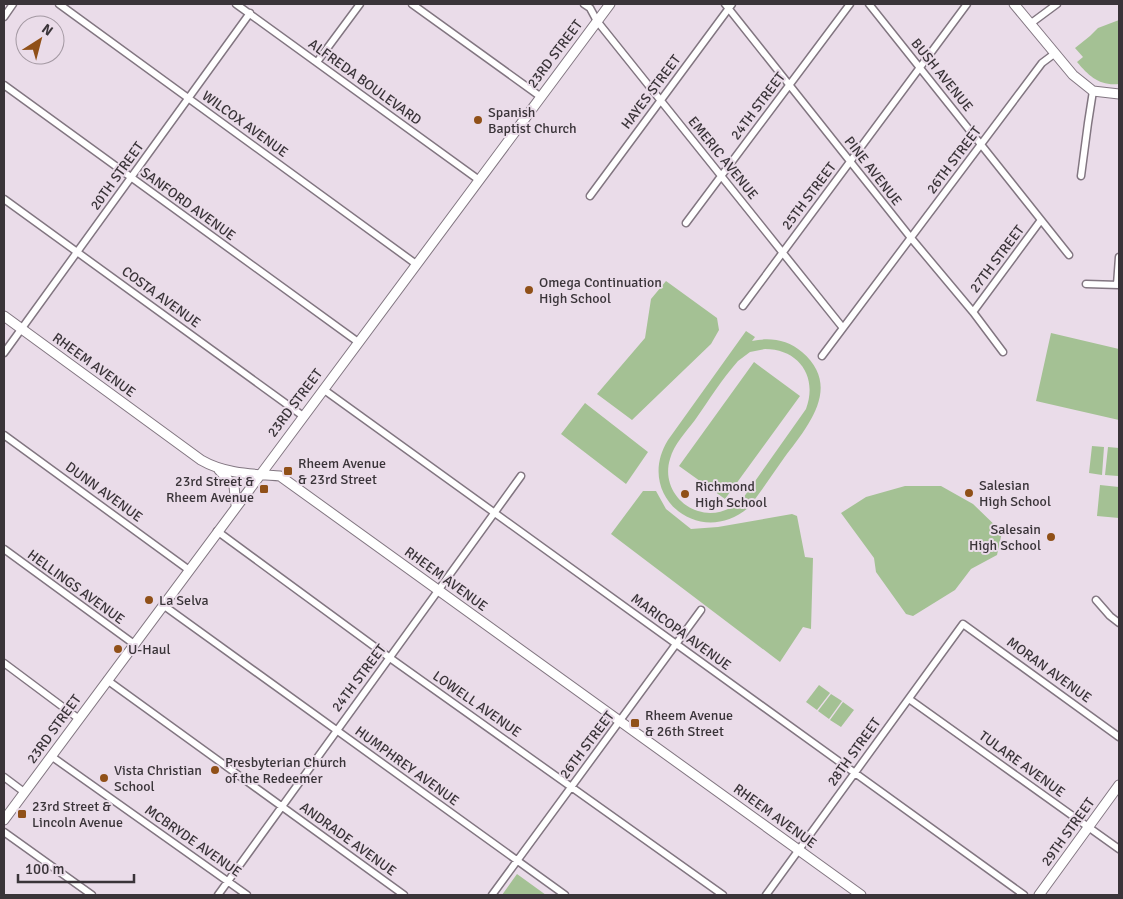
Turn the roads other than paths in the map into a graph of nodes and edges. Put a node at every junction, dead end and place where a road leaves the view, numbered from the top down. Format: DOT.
graph roads {
  1 [pos="13,4"];
  2 [pos="59,4"];
  3 [pos="236,4"];
  4 [pos="360,4"];
  5 [pos="412,4"];
  6 [pos="584,4"];
  7 [pos="610,4"];
  8 [pos="850,4"];
  9 [pos="869,4"];
  10 [pos="967,4"];
  11 [pos="1014,4"];
  12 [pos="1057,4"];
  13 [pos="729,5"];
  14 [pos="250,14"];
  15 [pos="4,17"];
  16 [pos="597,21"];
  17 [pos="1030,24"];
  18 [pos="1054,54"];
  19 [pos="317,62"];
  20 [pos="920,68"];
  21 [pos="4,85"];
  22 [pos="790,85"];
  23 [pos="1093,91"];
  24 [pos="1119,94"];
  25 [pos="540,97"];
  26 [pos="188,98"];
  27 [pos="661,100"];
  28 [pos="981,144"];
  29 [pos="850,161"];
  30 [pos="722,176"];
  31 [pos="1081,176"];
  32 [pos="131,178"];
  33 [pos="479,180"];
  34 [pos="590,196"];
  35 [pos="4,198"];
  36 [pos="1042,220"];
  37 [pos="686,223"];
  38 [pos="911,238"];
  39 [pos="77,252"];
  40 [pos="782,252"];
  41 [pos="1069,256"];
  42 [pos="1119,257"];
  43 [pos="416,264"];
  44 [pos="1086,284"];
  45 [pos="1118,285"];
  46 [pos="743,306"];
  47 [pos="973,312"];
  48 [pos="4,316"];
  49 [pos="843,328"];
  50 [pos="21,329"];
  51 [pos="358,342"];
  52 [pos="1003,352"];
  53 [pos="4,353"];
  54 [pos="822,356"];
  55 [pos="323,389"];
  56 [pos="303,416"];
  57 [pos="4,435"];
  58 [pos="217,468"];
  59 [pos="260,474"];
  60 [pos="521,476"];
  61 [pos="236,505"];
  62 [pos="494,513"];
  63 [pos="217,531"];
  64 [pos="4,549"];
  65 [pos="189,570"];
  66 [pos="439,591"];
  67 [pos="1096,600"];
  68 [pos="163,605"];
  69 [pos="701,610"];
  70 [pos="1119,623"];
  71 [pos="964,624"];
  72 [pos="134,644"];
  73 [pos="676,644"];
  74 [pos="390,658"];
  75 [pos="4,663"];
  76 [pos="107,680"];
  77 [pos="909,699"];
  78 [pos="79,719"];
  79 [pos="620,722"];
  80 [pos="336,730"];
  81 [pos="1119,737"];
  82 [pos="51,756"];
  83 [pos="854,773"];
  84 [pos="4,777"];
  85 [pos="1119,785"];
  86 [pos="572,786"];
  87 [pos="24,792"];
  88 [pos="281,806"];
  89 [pos="4,820"];
  90 [pos="1089,827"];
  91 [pos="4,832"];
  92 [pos="798,850"];
  93 [pos="1119,850"];
  94 [pos="517,860"];
  95 [pos="228,882"];
  96 [pos="92,895"];
  97 [pos="218,895"];
  98 [pos="247,895"];
  99 [pos="404,895"];
  100 [pos="492,895"];
  101 [pos="565,895"];
  102 [pos="723,895"];
  103 [pos="766,895"];
  104 [pos="861,895"];
  105 [pos="1024,895"];
  106 [pos="1039,895"];
  1 -- 15 [label="street"];
  2 -- 26 [label="street, WILCOX AVENUE"];
  3 -- 14 [label="street, ALFREDA BOULEVARD"];
  4 -- 19 [label="street"];
  5 -- 25 [label="street"];
  6 -- 16 [label="street, EMERIC AVENUE"];
  7 -- 16 [label="street, 23RD STREET"];
  8 -- 22 [label="street, 24TH STREET"];
  9 -- 20 [label="street, BUSH AVENUE"];
  10 -- 20 [label="street, 25TH STREET"];
  11 -- 17 [label="street"];
  12 -- 17 [label="street"];
  13 -- 22 [label="street, PINE AVENUE"];
  13 -- 27 [label="street, HAYES STREET"];
  14 -- 19 [label="street, ALFREDA BOULEVARD"];
  14 -- 26 [label="street, 20TH STREET"];
  16 -- 25 [label="street, 23RD STREET"];
  16 -- 27 [label="street, EMERIC AVENUE"];
  17 -- 18 [label="street"];
  18 -- 23 [label="street"];
  18 -- 28 [label="street, 26TH STREET"];
  19 -- 33 [label="street, ALFREDA BOULEVARD"];
  20 -- 28 [label="street, BUSH AVENUE"];
  20 -- 29 [label="street, 25TH STREET"];
  21 -- 32 [label="street, SANFORD AVENUE"];
  22 -- 29 [label="street, PINE AVENUE"];
  22 -- 30 [label="street, 24TH STREET"];
  23 -- 24 [label="street"];
  23 -- 31 [label="street"];
  25 -- 33 [label="street, 23RD STREET"];
  26 -- 32 [label="street, 20TH STREET"];
  26 -- 43 [label="street, WILCOX AVENUE"];
  27 -- 30 [label="street, EMERIC AVENUE"];
  27 -- 34 [label="street, HAYES STREET"];
  28 -- 36 [label="street, BUSH AVENUE"];
  28 -- 38 [label="street, 26TH STREET"];
  29 -- 38 [label="street, PINE AVENUE"];
  29 -- 40 [label="street, 25TH STREET"];
  30 -- 37 [label="street, 24TH STREET"];
  30 -- 40 [label="street, EMERIC AVENUE"];
  32 -- 39 [label="street, 20TH STREET"];
  32 -- 51 [label="street, SANFORD AVENUE"];
  33 -- 43 [label="street, 23RD STREET"];
  35 -- 39 [label="street, COSTA AVENUE"];
  36 -- 41 [label="street, BUSH AVENUE"];
  36 -- 47 [label="street, 27TH STREET"];
  38 -- 47 [label="street, PINE AVENUE"];
  38 -- 49 [label="street, 26TH STREET"];
  39 -- 50 [label="street, 20TH STREET"];
  39 -- 56 [label="street, COSTA AVENUE"];
  40 -- 46 [label="street, 25TH STREET"];
  40 -- 49 [label="street, EMERIC AVENUE"];
  42 -- 45 [label="street"];
  43 -- 51 [label="street, 23RD STREET"];
  44 -- 45 [label="street"];
  47 -- 52 [label="street, PINE AVENUE"];
  48 -- 50 [label="street, RHEEM AVENUE"];
  49 -- 54 [label="street, 26TH STREET"];
  50 -- 53 [label="street, 20TH STREET"];
  50 -- 58 [label="street, RHEEM AVENUE"];
  51 -- 55 [label="street, 23RD STREET"];
  55 -- 56 [label="street, 23RD STREET"];
  55 -- 62 [label="street, MARICOPA AVENUE"];
  56 -- 59 [label="street, 23RD STREET"];
  57 -- 65 [label="street, DUNN AVENUE"];
  58 -- 59 [label="street, RHEEM AVENUE"];
  58 -- 61 [label="street"];
  59 -- 61 [label="street, 23RD STREET"];
  59 -- 66 [label="street, RHEEM AVENUE"];
  60 -- 62 [label="street, 24TH STREET"];
  61 -- 63 [label="street, 23RD STREET"];
  62 -- 66 [label="street, 24TH STREET"];
  62 -- 73 [label="street, MARICOPA AVENUE"];
  63 -- 65 [label="street, 23RD STREET"];
  63 -- 74 [label="street, LOWELL AVENUE"];
  64 -- 72 [label="street, HELLINGS AVENUE"];
  65 -- 68 [label="street, 23RD STREET"];
  66 -- 74 [label="street, 24TH STREET"];
  66 -- 79 [label="street, RHEEM AVENUE"];
  67 -- 70 [label="street"];
  68 -- 72 [label="street, 23RD STREET"];
  68 -- 80 [label="street, HUMPHREY AVENUE"];
  69 -- 73 [label="street, 26TH STREET"];
  71 -- 77 [label="street, 28TH STREET"];
  71 -- 81 [label="street, MORAN AVENUE"];
  72 -- 76 [label="street, 23RD STREET"];
  73 -- 79 [label="street, 26TH STREET"];
  73 -- 83 [label="street, MARICOPA AVENUE"];
  74 -- 80 [label="street, 24TH STREET"];
  74 -- 86 [label="street, LOWELL AVENUE"];
  75 -- 78 [label="street"];
  76 -- 78 [label="street, 23RD STREET"];
  76 -- 88 [label="street, ANDRADE AVENUE"];
  77 -- 83 [label="street, 28TH STREET"];
  77 -- 90 [label="street, TULARE AVENUE"];
  78 -- 82 [label="street, 23RD STREET"];
  79 -- 86 [label="street, 26TH STREET"];
  79 -- 92 [label="street, RHEEM AVENUE"];
  80 -- 88 [label="street, 24TH STREET"];
  80 -- 94 [label="street, HUMPHREY AVENUE"];
  82 -- 87 [label="street, 23RD STREET"];
  82 -- 95 [label="street, MCBRYDE AVENUE"];
  83 -- 92 [label="street, 28TH STREET"];
  83 -- 105 [label="street, MARICOPA AVENUE"];
  84 -- 87 [label="street"];
  85 -- 90 [label="street, 29TH STREET"];
  86 -- 94 [label="street, 26TH STREET"];
  86 -- 102 [label="street, LOWELL AVENUE"];
  87 -- 89 [label="street, 23RD STREET"];
  88 -- 95 [label="street, 24TH STREET"];
  88 -- 99 [label="street, ANDRADE AVENUE"];
  90 -- 93 [label="street, TULARE AVENUE"];
  90 -- 106 [label="street, 29TH STREET"];
  91 -- 96 [label="street"];
  92 -- 103 [label="street, 28TH STREET"];
  92 -- 104 [label="street, RHEEM AVENUE"];
  94 -- 100 [label="street, 26TH STREET"];
  94 -- 101 [label="street, HUMPHREY AVENUE"];
  95 -- 97 [label="street, 24TH STREET"];
  95 -- 98 [label="street, MCBRYDE AVENUE"];
}
